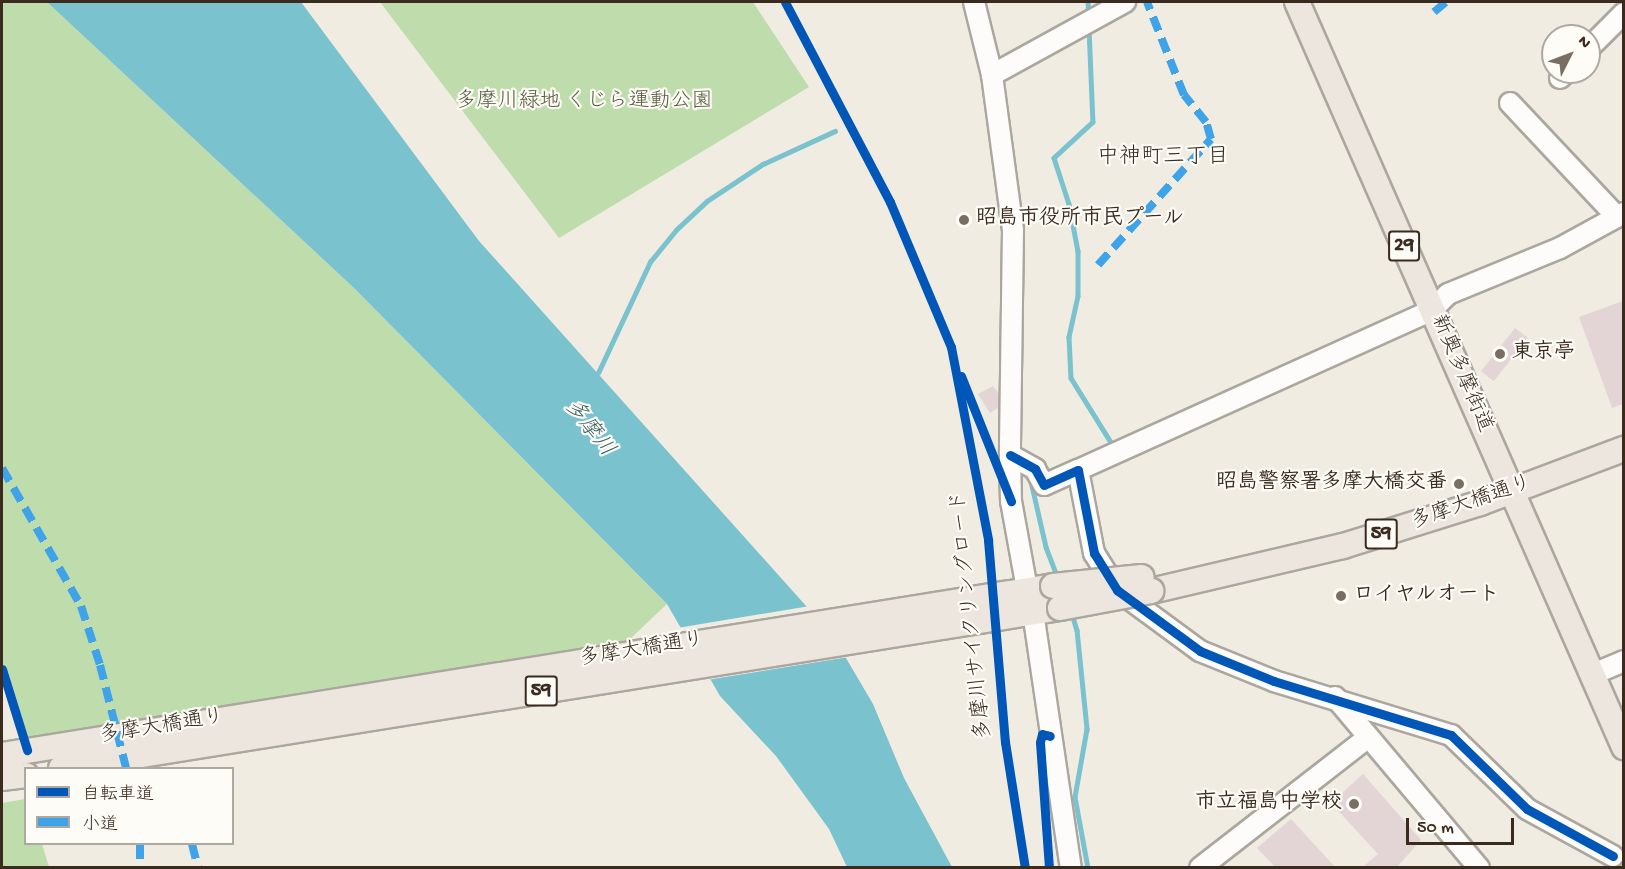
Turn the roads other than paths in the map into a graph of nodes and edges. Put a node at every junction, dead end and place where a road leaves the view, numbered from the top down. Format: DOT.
graph roads {
  1 [pos="974,2"];
  2 [pos="1125,2"];
  3 [pos="1297,2"];
  4 [pos="1623,13"];
  5 [pos="1601,36"];
  6 [pos="992,75"];
  7 [pos="1510,103"];
  8 [pos="1620,215"];
  9 [pos="1432,310"];
  10 [pos="1623,449"];
  11 [pos="1021,460"];
  12 [pos="1078,470"];
  13 [pos="1510,491"];
  14 [pos="1024,601"];
  15 [pos="1623,661"];
  16 [pos="1591,675"];
  17 [pos="1335,697"];
  18 [pos="1367,738"];
  19 [pos="1623,747"];
  20 [pos="2,755"];
  21 [pos="67,767"];
  22 [pos="24,774"];
  23 [pos="2,778"];
  24 [pos="1614,861"];
  25 [pos="1071,867"];
  26 [pos="1200,867"];
  27 [pos="1479,867"];
  1 -- 6 [label="street"];
  2 -- 6 [label="street"];
  3 -- 9 [label="main road, 新奥多摩街道 / 29"];
  4 -- 5 [label="street"];
  6 -- 11 [label="street"];
  7 -- 8 [label="street"];
  8 -- 9 [label="street"];
  9 -- 12 [label="street"];
  9 -- 13 [label="main road, 新奥多摩街道 / 29"];
  10 -- 13 [label="main road, 多摩大橋通り / 59"];
  11 -- 12 [label="street"];
  11 -- 14 [label="street"];
  12 -- 17 [label="street"];
  13 -- 14 [label="main road, 多摩大橋通り / 59, bridge"];
  13 -- 16 [label="main road, 新奥多摩街道 / 29"];
  14 -- 20 [label="main road, 多摩大橋通り / 59"];
  14 -- 21 [label="main road, 多摩大橋通り / 59"];
  14 -- 25 [label="street"];
  15 -- 16 [label="street"];
  16 -- 19 [label="main road, 新奥多摩街道 / 29"];
  17 -- 18 [label="street"];
  17 -- 24 [label="street"];
  18 -- 26 [label="street"];
  18 -- 27 [label="street"];
  22 -- 23 [label="main road"];
}
